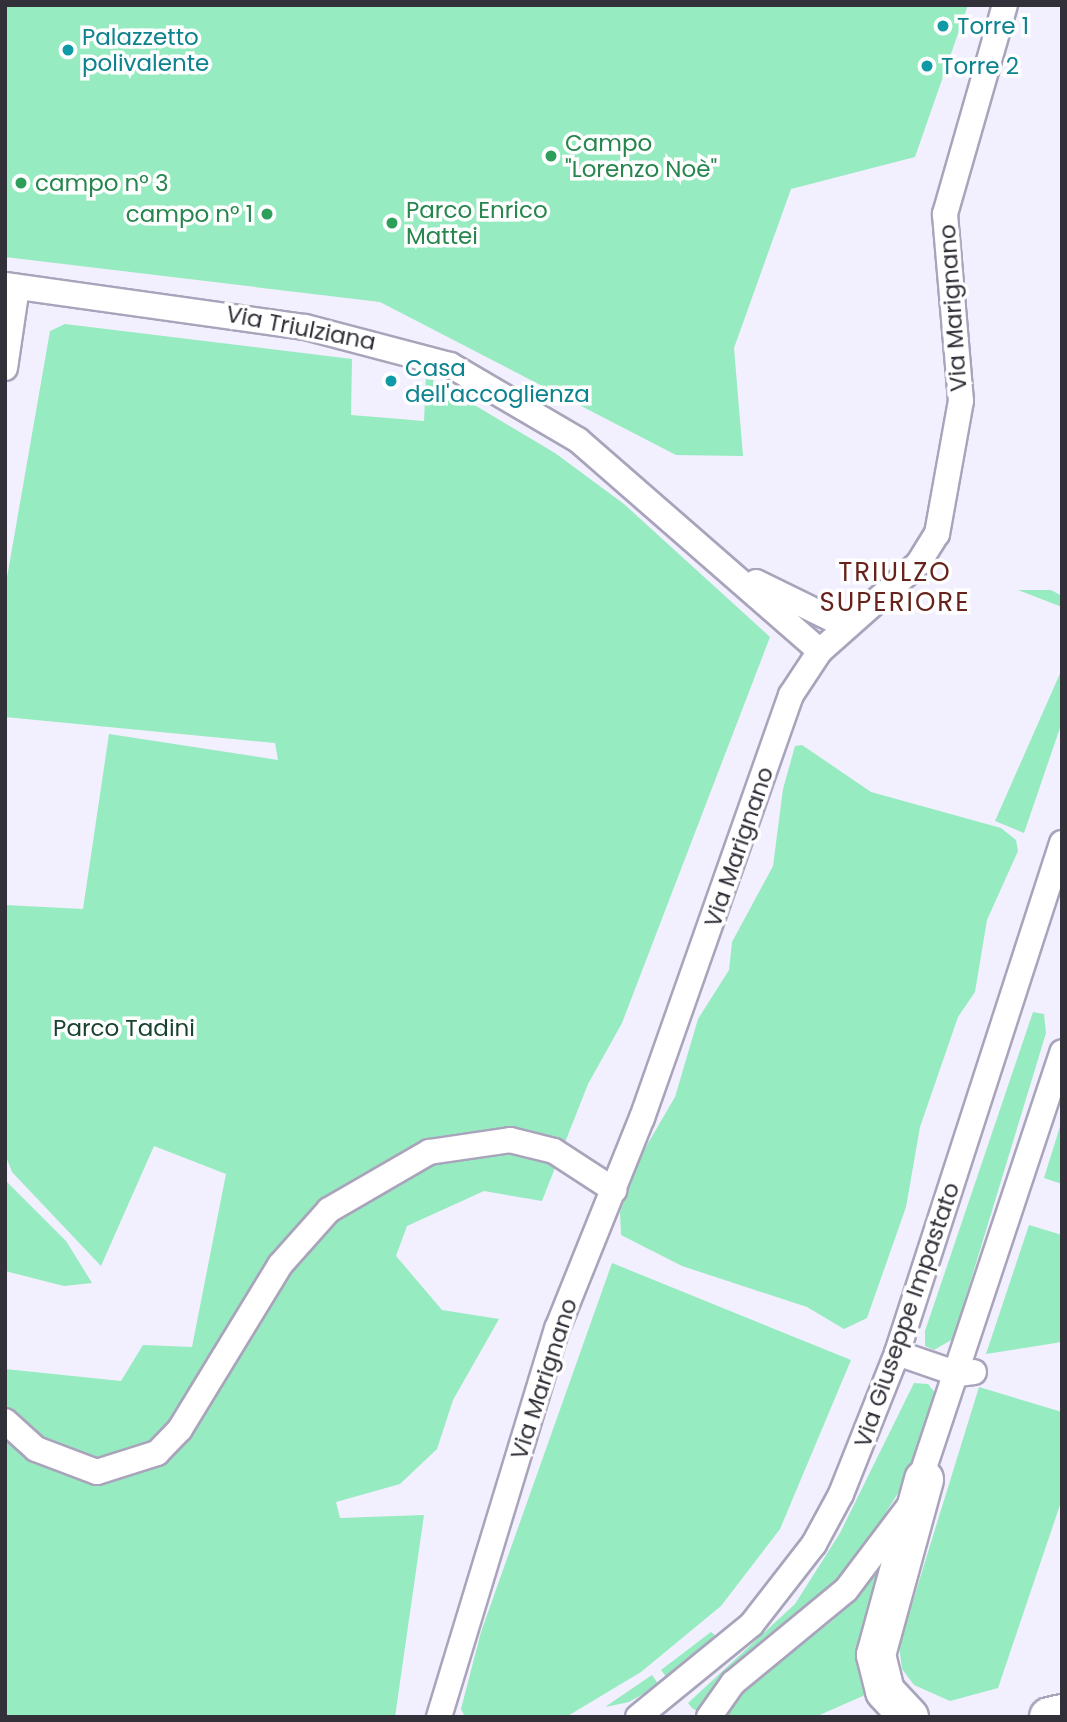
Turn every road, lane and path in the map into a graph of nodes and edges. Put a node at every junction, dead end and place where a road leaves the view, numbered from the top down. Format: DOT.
graph roads {
  1 [pos="1005,5"];
  2 [pos="11,286"];
  3 [pos="5,368"];
  4 [pos="736,572"];
  5 [pos="846,626"];
  6 [pos="820,651"];
  7 [pos="1062,843"];
  8 [pos="1062,1052"];
  9 [pos="614,1190"];
  10 [pos="897,1353"];
  11 [pos="967,1373"];
  12 [pos="5,1421"];
  13 [pos="924,1479"];
  14 [pos="1062,1714"];
  15 [pos="439,1717"];
  16 [pos="638,1717"];
  17 [pos="709,1717"];
  18 [pos="909,1717"];
  19 [pos="1049,1717"];
  1 -- 5 [label="street, Via Marignano"];
  2 -- 3 [label="street"];
  2 -- 4 [label="street, Via Triulziana"];
  4 -- 5 [label="street, Via Triulziana"];
  4 -- 6 [label="street, Via Triulziana"];
  5 -- 6 [label="street, Via Marignano"];
  6 -- 9 [label="street, Via Marignano"];
  7 -- 10 [label="street, Via Giuseppe Impastato"];
  8 -- 11 [label="street"];
  9 -- 12 [label="street"];
  9 -- 15 [label="street, Via Marignano"];
  10 -- 11 [label="street"];
  10 -- 16 [label="street, Via Giuseppe Impastato"];
  11 -- 13 [label="street"];
  13 -- 17 [label="street"];
  13 -- 18 [label="highway"];
  14 -- 19 [label="highway"];
}
